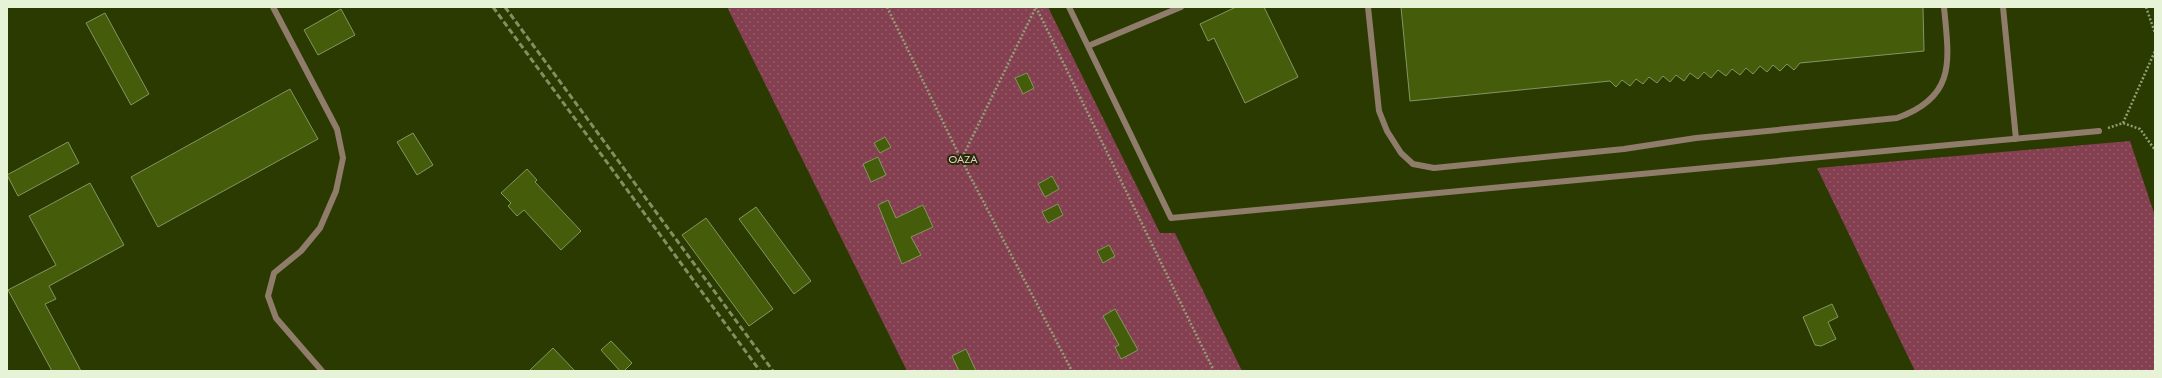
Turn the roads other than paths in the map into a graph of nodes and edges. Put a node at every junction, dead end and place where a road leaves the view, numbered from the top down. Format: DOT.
graph roads {
  1 [pos="273,7"];
  2 [pos="1069,7"];
  3 [pos="1181,7"];
  4 [pos="1368,7"];
  5 [pos="1944,7"];
  6 [pos="2003,7"];
  7 [pos="1088,46"];
  8 [pos="2099,131"];
  9 [pos="2016,139"];
  10 [pos="322,371"];
  1 -- 10 [label="lane"];
  2 -- 7 [label="lane"];
  3 -- 7 [label="lane"];
  4 -- 5 [label="lane"];
  6 -- 9 [label="lane"];
  7 -- 9 [label="lane"];
  8 -- 9 [label="lane"];
}
